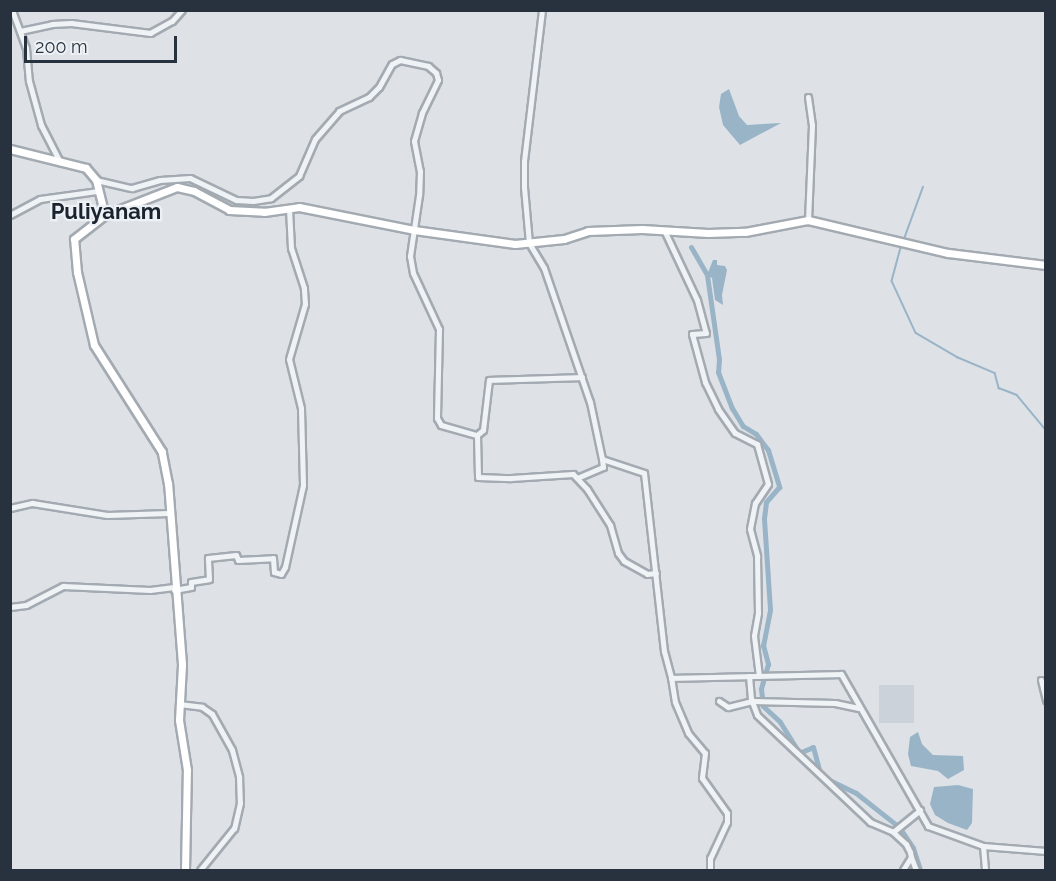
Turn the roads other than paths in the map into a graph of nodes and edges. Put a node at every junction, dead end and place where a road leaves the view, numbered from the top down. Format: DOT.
graph roads {
  1 [pos="12,10"];
  2 [pos="182,10"];
  3 [pos="542,10"];
  4 [pos="20,31"];
  5 [pos="808,97"];
  6 [pos="10,149"];
  7 [pos="60,162"];
  8 [pos="96,180"];
  9 [pos="98,191"];
  10 [pos="290,208"];
  11 [pos="10,214"];
  12 [pos="105,215"];
  13 [pos="808,220"];
  14 [pos="414,230"];
  15 [pos="664,230"];
  16 [pos="529,243"];
  17 [pos="1046,265"];
  18 [pos="582,377"];
  19 [pos="477,435"];
  20 [pos="602,459"];
  21 [pos="577,478"];
  22 [pos="10,508"];
  23 [pos="169,513"];
  24 [pos="656,573"];
  25 [pos="174,589"];
  26 [pos="10,607"];
  27 [pos="670,676"];
  28 [pos="749,676"];
  29 [pos="759,676"];
  30 [pos="1041,680"];
  31 [pos="1046,700"];
  32 [pos="719,701"];
  33 [pos="752,701"];
  34 [pos="179,704"];
  35 [pos="858,708"];
  36 [pos="920,810"];
  37 [pos="893,832"];
  38 [pos="983,846"];
  39 [pos="1046,851"];
  40 [pos="911,857"];
  41 [pos="185,870"];
  42 [pos="200,870"];
  43 [pos="710,870"];
  44 [pos="903,870"];
  45 [pos="916,870"];
  46 [pos="985,870"];
  1 -- 4 [label="street"];
  2 -- 4 [label="street"];
  3 -- 16 [label="street"];
  4 -- 7 [label="street"];
  5 -- 13 [label="street"];
  6 -- 7 [label="main road"];
  7 -- 8 [label="main road"];
  8 -- 9 [label="main road"];
  8 -- 14 [label="street"];
  9 -- 11 [label="street"];
  9 -- 12 [label="main road"];
  10 -- 12 [label="main road"];
  10 -- 14 [label="main road"];
  10 -- 25 [label="street"];
  12 -- 23 [label="main road"];
  13 -- 15 [label="main road"];
  13 -- 17 [label="main road"];
  14 -- 16 [label="main road"];
  14 -- 19 [label="street"];
  15 -- 16 [label="main road"];
  15 -- 29 [label="street"];
  16 -- 18 [label="street"];
  18 -- 19 [label="street"];
  18 -- 20 [label="street"];
  19 -- 21 [label="street"];
  20 -- 21 [label="street"];
  20 -- 24 [label="street"];
  21 -- 24 [label="street"];
  22 -- 23 [label="street"];
  23 -- 25 [label="main road"];
  24 -- 27 [label="street"];
  25 -- 26 [label="street"];
  25 -- 34 [label="main road"];
  27 -- 28 [label="street"];
  27 -- 43 [label="street"];
  28 -- 29 [label="street"];
  28 -- 33 [label="street"];
  29 -- 35 [label="street"];
  30 -- 31 [label="street"];
  32 -- 33 [label="street"];
  33 -- 35 [label="street"];
  33 -- 37 [label="street"];
  34 -- 41 [label="main road"];
  34 -- 42 [label="street"];
  35 -- 36 [label="street"];
  36 -- 37 [label="street"];
  36 -- 38 [label="street"];
  37 -- 40 [label="street"];
  38 -- 39 [label="street"];
  38 -- 46 [label="street"];
  40 -- 44 [label="street"];
  40 -- 45 [label="street"];
}
